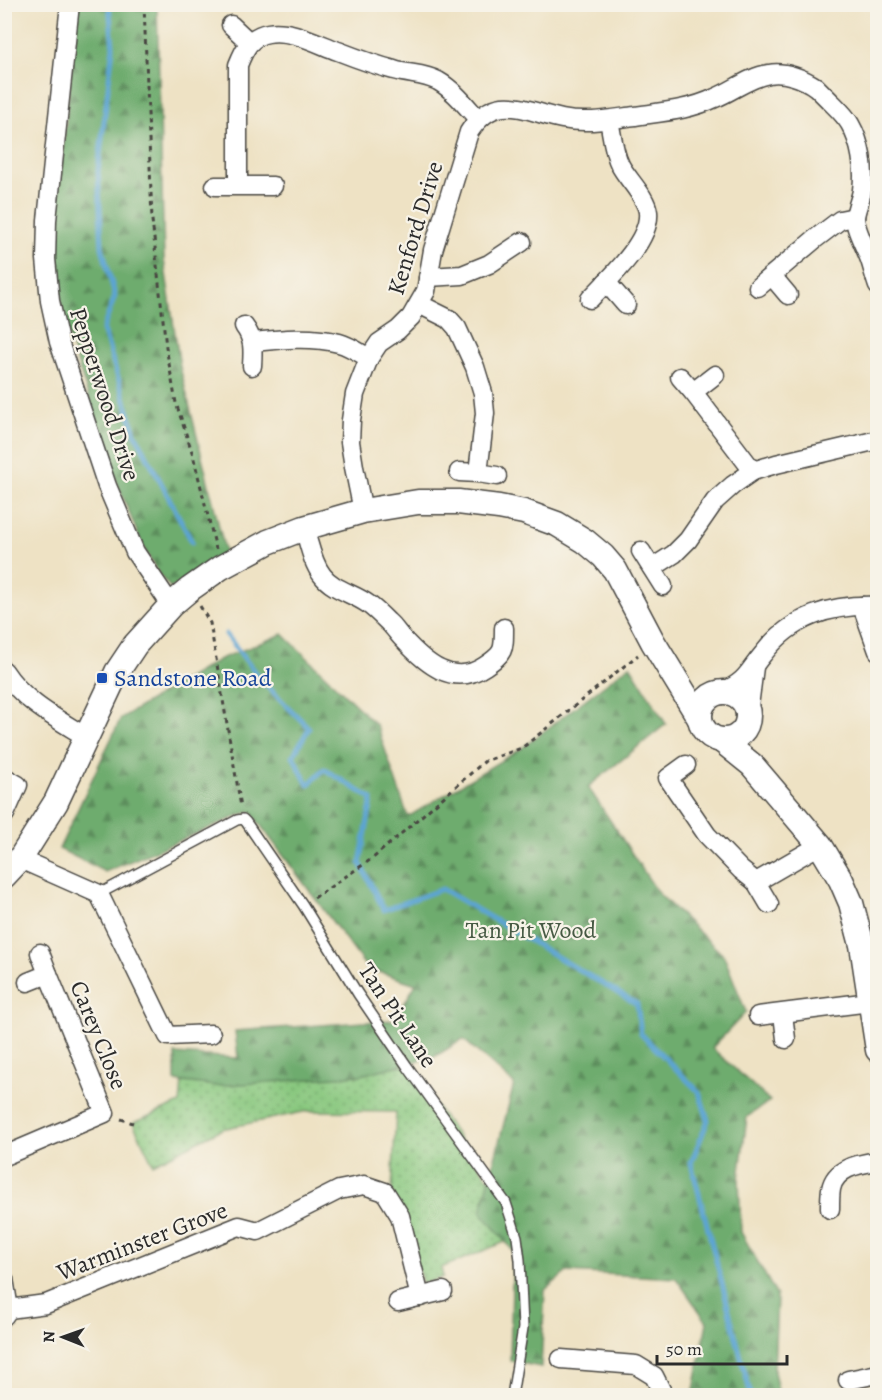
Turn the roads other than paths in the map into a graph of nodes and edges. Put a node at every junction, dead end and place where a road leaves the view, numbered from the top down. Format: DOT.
graph roads {
  1 [pos="70,4"];
  2 [pos="231,25"];
  3 [pos="249,42"];
  4 [pos="478,119"];
  5 [pos="609,120"];
  6 [pos="238,185"];
  7 [pos="215,186"];
  8 [pos="273,186"];
  9 [pos="855,217"];
  10 [pos="522,242"];
  11 [pos="428,277"];
  12 [pos="606,282"];
  13 [pos="878,286"];
  14 [pos="788,295"];
  15 [pos="590,298"];
  16 [pos="419,303"];
  17 [pos="626,305"];
  18 [pos="369,358"];
  19 [pos="252,366"];
  20 [pos="715,375"];
  21 [pos="680,376"];
  22 [pos="693,392"];
  23 [pos="878,440"];
  24 [pos="459,471"];
  25 [pos="753,471"];
  26 [pos="478,473"];
  27 [pos="497,476"];
  28 [pos="363,511"];
  29 [pos="304,528"];
  30 [pos="641,551"];
  31 [pos="652,568"];
  32 [pos="663,586"];
  33 [pos="171,605"];
  34 [pos="870,606"];
  35 [pos="504,628"];
  36 [pos="878,651"];
  37 [pos="754,667"];
  38 [pos="7,681"];
  39 [pos="679,683"];
  40 [pos="719,692"];
  41 [pos="748,718"];
  42 [pos="700,719"];
  43 [pos="86,737"];
  44 [pos="721,740"];
  45 [pos="686,765"];
  46 [pos="752,765"];
  47 [pos="4,777"];
  48 [pos="4,814"];
  49 [pos="820,845"];
  50 [pos="12,867"];
  51 [pos="756,882"];
  52 [pos="99,894"];
  53 [pos="768,904"];
  54 [pos="40,953"];
  55 [pos="48,974"];
  56 [pos="28,982"];
  57 [pos="870,1002"];
  58 [pos="783,1014"];
  59 [pos="758,1016"];
  60 [pos="211,1034"];
  61 [pos="786,1039"];
  62 [pos="878,1050"];
  63 [pos="4,1156"];
  64 [pos="878,1161"];
  65 [pos="830,1209"];
  66 [pos="4,1279"];
  67 [pos="443,1292"];
  68 [pos="420,1297"];
  69 [pos="398,1302"];
  70 [pos="7,1312"];
  71 [pos="561,1359"];
  72 [pos="848,1380"];
  73 [pos="876,1380"];
  74 [pos="512,1395"];
  75 [pos="664,1395"];
  1 -- 33 [label="street, Pepperwood Drive"];
  2 -- 3 [label="street"];
  3 -- 4 [label="street"];
  3 -- 6 [label="street"];
  4 -- 5 [label="street"];
  4 -- 11 [label="street, Kenford Drive"];
  5 -- 9 [label="street"];
  5 -- 12 [label="street"];
  6 -- 7 [label="street"];
  6 -- 8 [label="street"];
  9 -- 13 [label="street"];
  9 -- 14 [label="street"];
  10 -- 11 [label="street"];
  11 -- 16 [label="street, Kenford Drive"];
  12 -- 15 [label="street"];
  12 -- 17 [label="street"];
  16 -- 18 [label="street, Kenford Drive"];
  16 -- 26 [label="street"];
  18 -- 19 [label="street"];
  18 -- 28 [label="street, Kenford Drive"];
  20 -- 22 [label="street"];
  21 -- 22 [label="street"];
  22 -- 25 [label="street"];
  23 -- 25 [label="street"];
  24 -- 26 [label="street"];
  25 -- 31 [label="street"];
  26 -- 27 [label="street"];
  28 -- 29 [label="street"];
  28 -- 39 [label="street"];
  29 -- 33 [label="street"];
  29 -- 35 [label="street"];
  30 -- 31 [label="street"];
  31 -- 32 [label="street"];
  33 -- 43 [label="street"];
  34 -- 36 [label="street"];
  34 -- 37 [label="street"];
  37 -- 40 [label="street"];
  37 -- 41 [label="street"];
  38 -- 43 [label="street"];
  39 -- 40 [label="street"];
  39 -- 42 [label="street"];
  40 -- 41 [label="street"];
  40 -- 42 [label="street"];
  41 -- 44 [label="street"];
  41 -- 46 [label="street"];
  42 -- 44 [label="street"];
  43 -- 50 [label="street"];
  44 -- 46 [label="street"];
  45 -- 51 [label="street"];
  46 -- 49 [label="street"];
  47 -- 48 [label="street"];
  49 -- 51 [label="street"];
  49 -- 57 [label="street"];
  50 -- 52 [label="street"];
  51 -- 53 [label="street"];
  52 -- 60 [label="street"];
  52 -- 74 [label="lane, Tan Pit Lane"];
  54 -- 55 [label="street, Carey Close"];
  55 -- 56 [label="street, Carey Close"];
  55 -- 63 [label="street, Carey Close"];
  57 -- 58 [label="street"];
  57 -- 62 [label="street"];
  58 -- 59 [label="street"];
  58 -- 61 [label="street"];
  64 -- 65 [label="street"];
  66 -- 70 [label="street"];
  67 -- 68 [label="street"];
  68 -- 69 [label="street"];
  68 -- 70 [label="street, Warminster Grove"];
  71 -- 75 [label="street"];
  72 -- 73 [label="street"];
}
